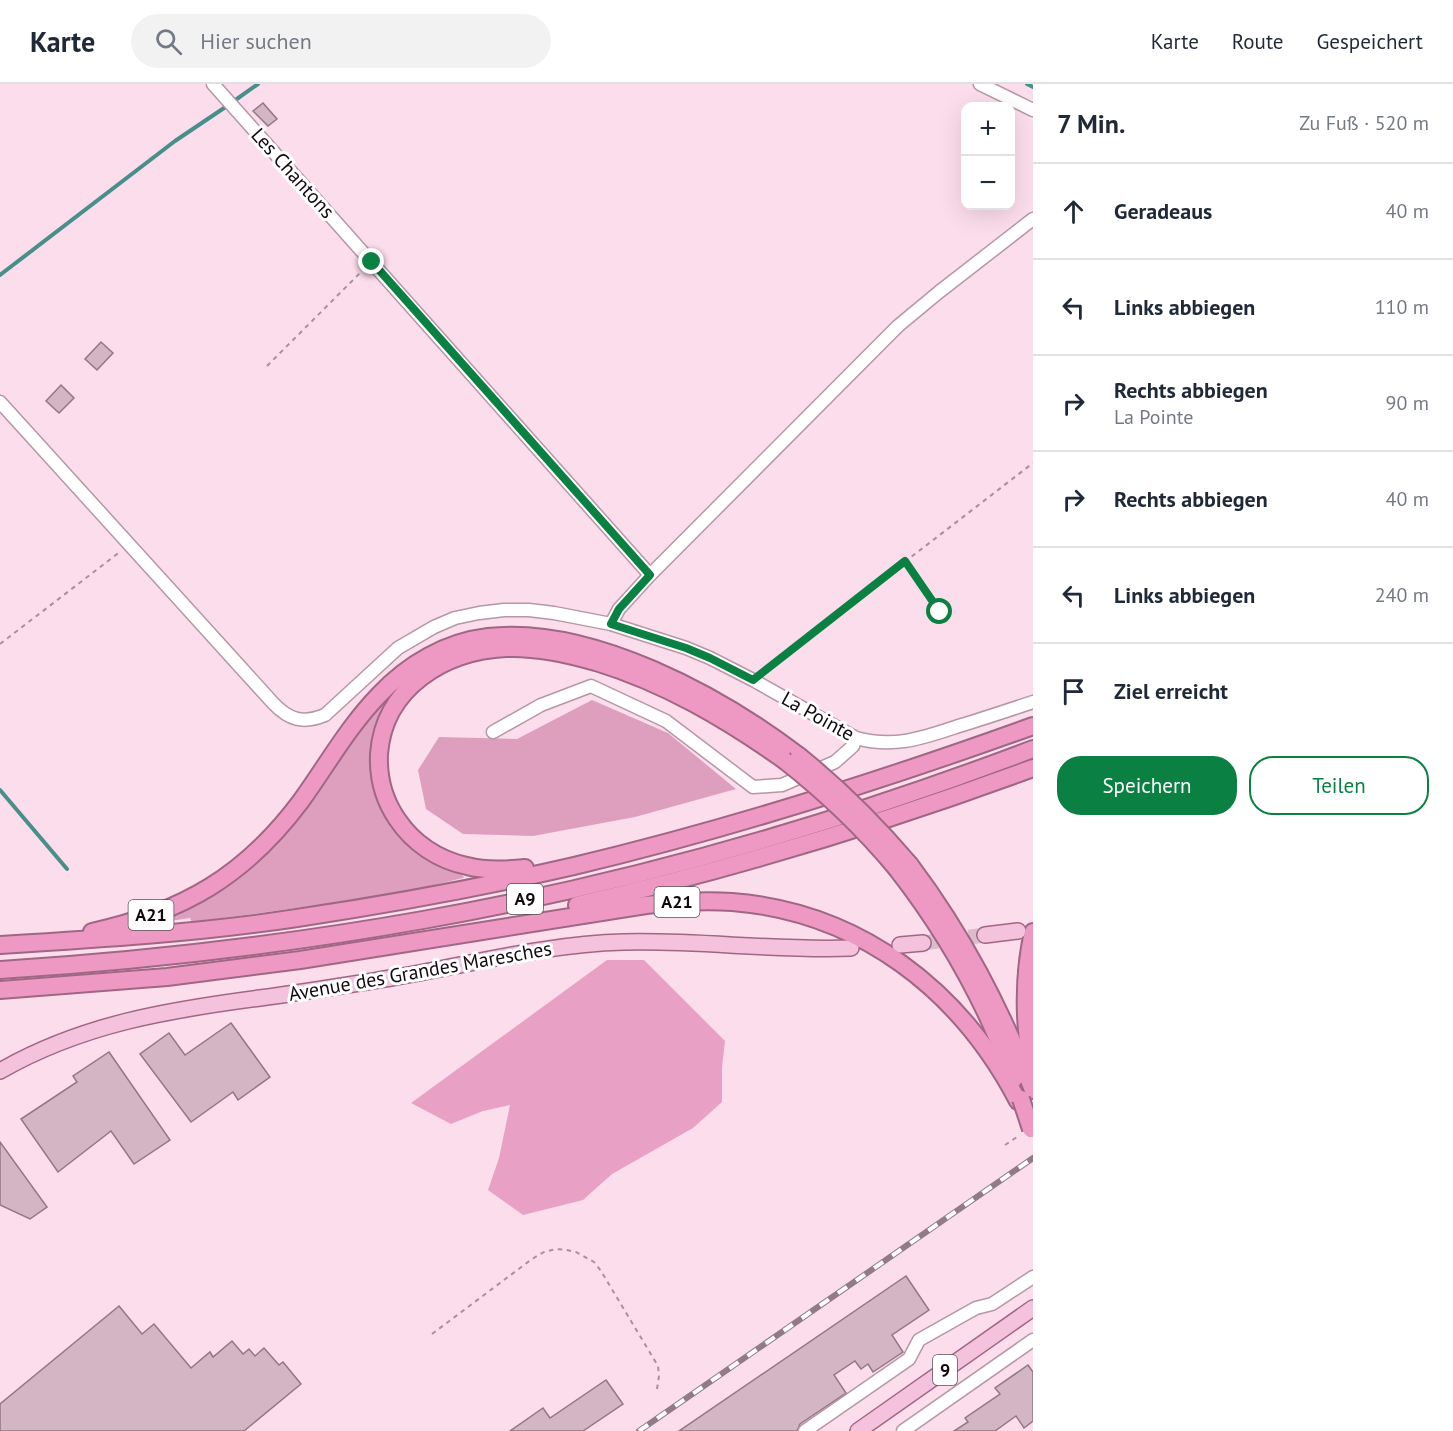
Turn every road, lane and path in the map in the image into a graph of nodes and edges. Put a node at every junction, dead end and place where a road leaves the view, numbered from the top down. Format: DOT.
graph roads {
  1 [pos="213,84"];
  2 [pos="981,84"];
  3 [pos="1033,105"];
  4 [pos="1033,110"];
  5 [pos="1033,219"];
  6 [pos="372,262"];
  7 [pos="267,366"];
  8 [pos="0,402"];
  9 [pos="1033,462"];
  10 [pos="130,544"];
  11 [pos="905,561"];
  12 [pos="650,575"];
  13 [pos="940,612"];
  14 [pos="611,624"];
  15 [pos="0,644"];
  16 [pos="753,680"];
  17 [pos="1033,702"];
  18 [pos="1033,726"];
  19 [pos="493,732"];
  20 [pos="856,738"];
  21 [pos="1033,749"];
  22 [pos="792,758"];
  23 [pos="1033,768"];
  24 [pos="612,856"];
  25 [pos="1025,931"];
  26 [pos="985,935"];
  27 [pos="421,940"];
  28 [pos="923,943"];
  29 [pos="0,945"];
  30 [pos="900,945"];
  31 [pos="851,948"];
  32 [pos="0,970"];
  33 [pos="0,990"];
  34 [pos="0,1071"];
  35 [pos="1033,1073"];
  36 [pos="1024,1097"];
  37 [pos="1032,1133"];
  38 [pos="1033,1277"];
  39 [pos="1033,1308"];
  40 [pos="432,1334"];
  41 [pos="1033,1340"];
  42 [pos="657,1389"];
  43 [pos="805,1431"];
  44 [pos="858,1431"];
  45 [pos="903,1431"];
  1 -- 6 [label="street, Les Chantons"];
  2 -- 3 [label="street"];
  2 -- 4 [label="street"];
  5 -- 12 [label="street"];
  6 -- 7 [label="path"];
  6 -- 12 [label="street, Les Chantons"];
  8 -- 10 [label="street, La Pointe"];
  9 -- 11 [label="path"];
  10 -- 14 [label="street, La Pointe"];
  10 -- 15 [label="path"];
  11 -- 13 [label="path"];
  11 -- 16 [label="path"];
  12 -- 14 [label="street"];
  14 -- 16 [label="street, La Pointe"];
  16 -- 20 [label="street, La Pointe"];
  17 -- 20 [label="street, La Pointe"];
  18 -- 24 [label="highway, A21"];
  19 -- 20 [label="street"];
  21 -- 32 [label="highway, A9"];
  22 -- 24 [label="highway, A21"];
  22 -- 29 [label="highway, A21"];
  22 -- 36 [label="highway, A21, bridge"];
  23 -- 27 [label="highway, A9"];
  24 -- 29 [label="highway"];
  25 -- 26 [label="main road"];
  25 -- 35 [label="highway"];
  27 -- 33 [label="highway, A9"];
  27 -- 36 [label="highway, A21"];
  28 -- 30 [label="main road"];
  31 -- 34 [label="main road, Avenue des Grandes Maresches"];
  36 -- 37 [label="highway, A21, bridge"];
  38 -- 43 [label="street"];
  39 -- 44 [label="main road, 9"];
  40 -- 42 [label="path"];
  41 -- 45 [label="street"];
}
